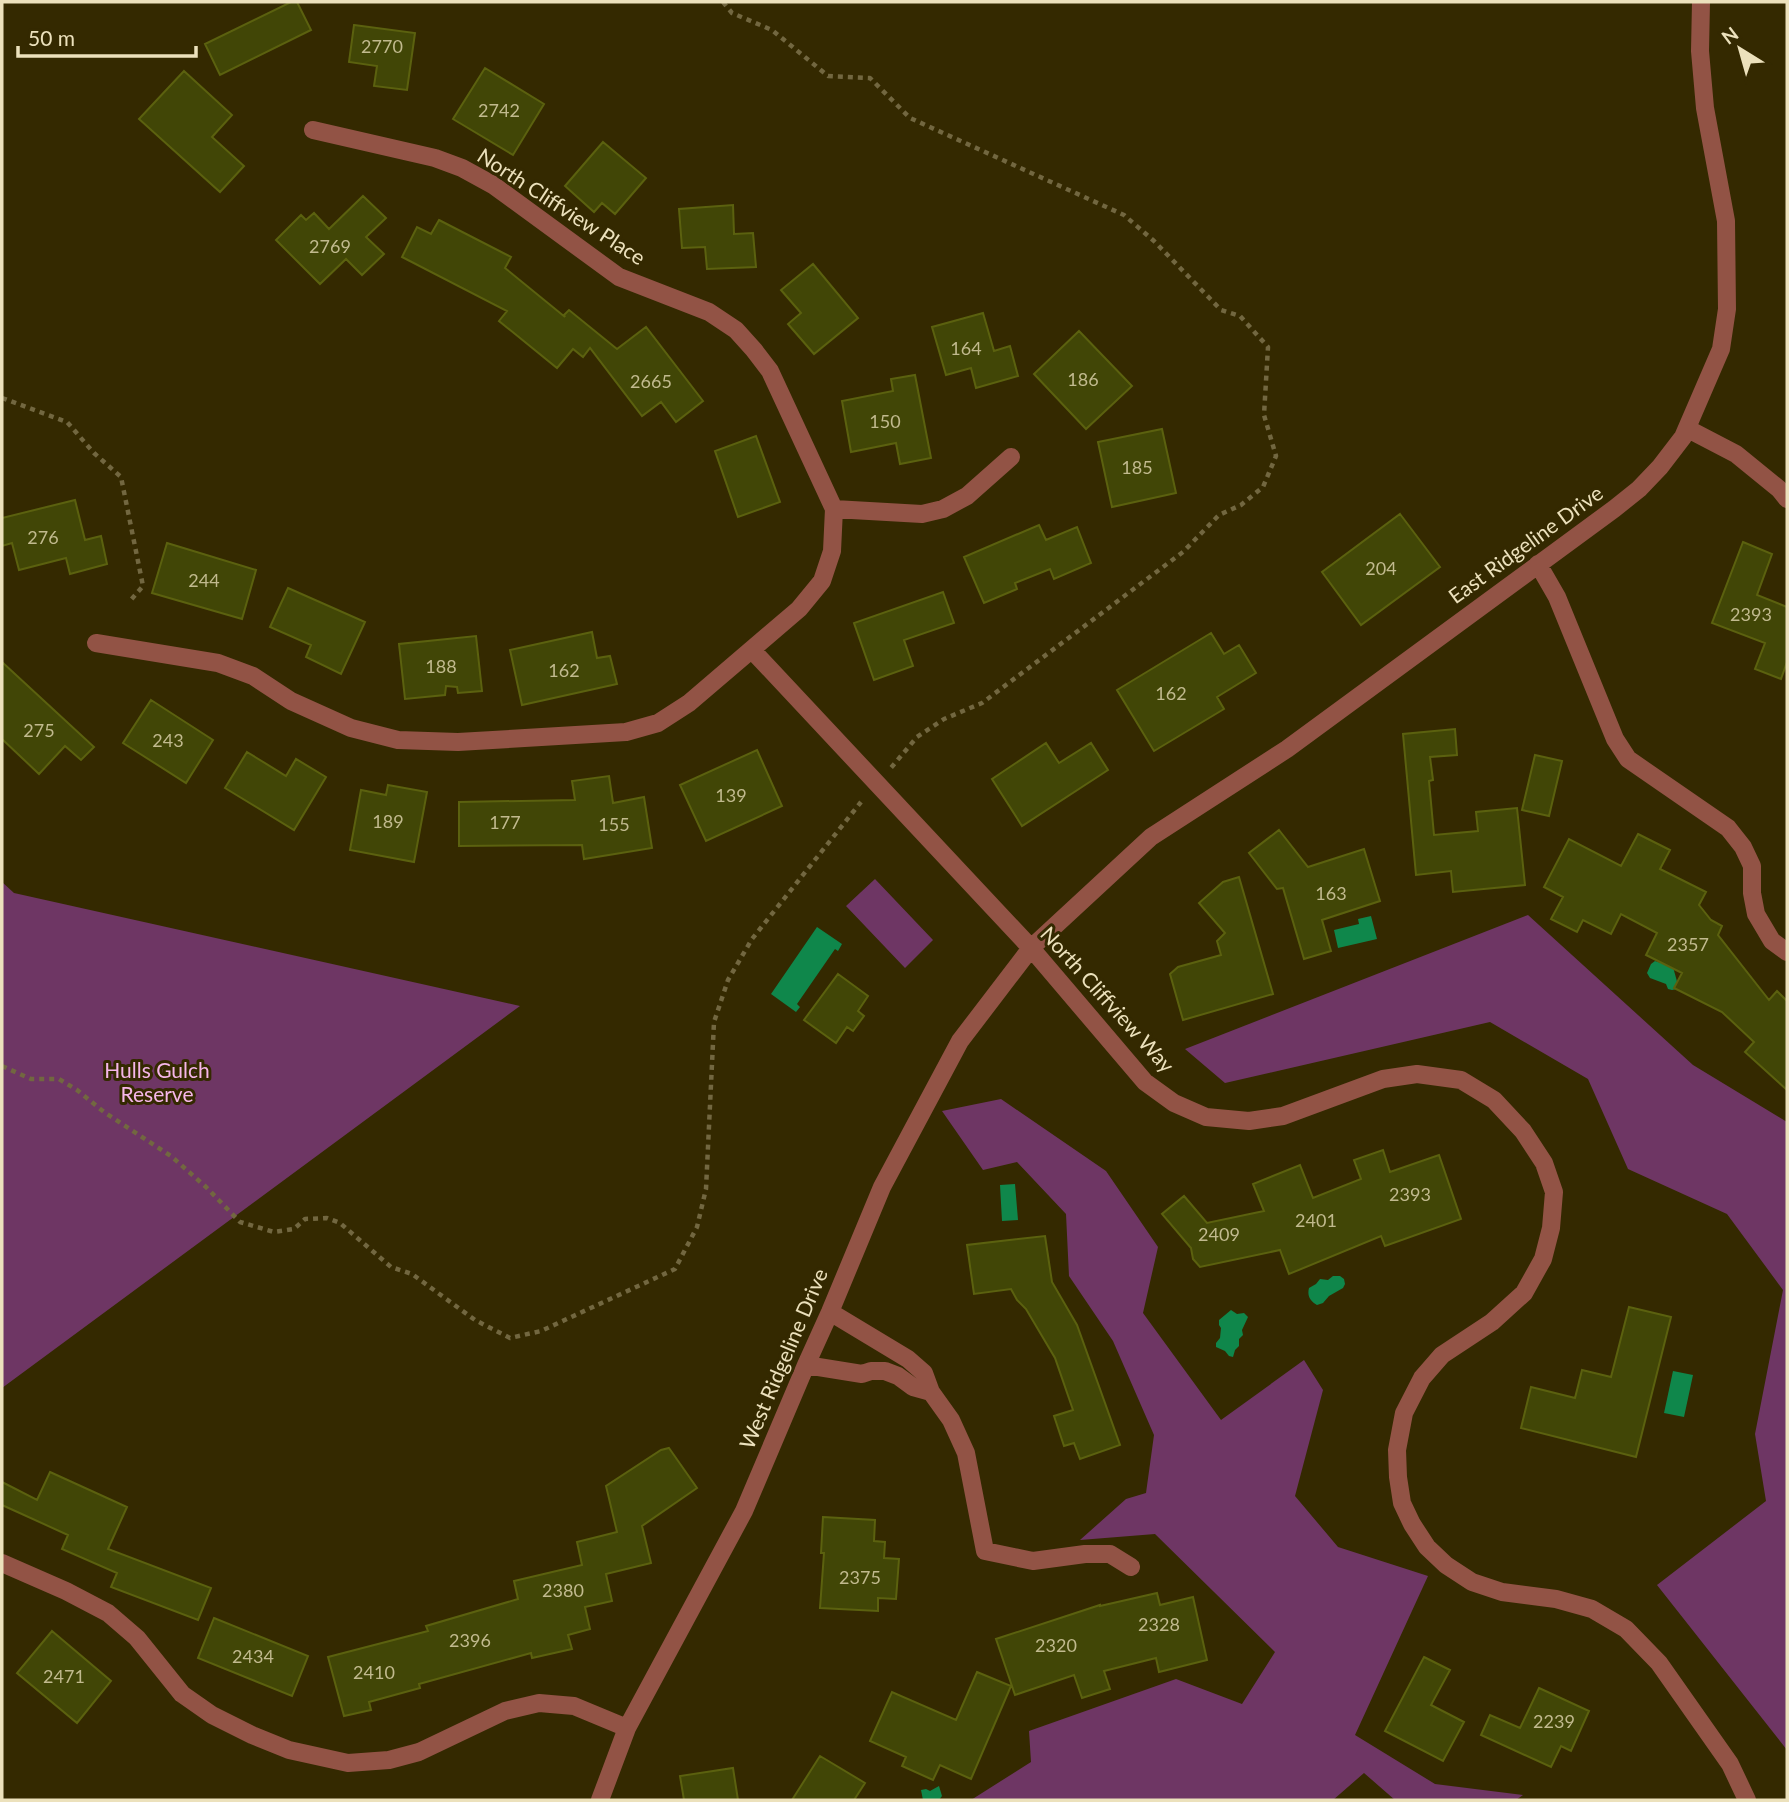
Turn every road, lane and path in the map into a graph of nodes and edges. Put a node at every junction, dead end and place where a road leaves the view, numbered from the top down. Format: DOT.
graph roads {
  1 [pos="723,2"];
  2 [pos="1701,2"];
  3 [pos="313,130"];
  4 [pos="2,398"];
  5 [pos="1688,429"];
  6 [pos="1011,457"];
  7 [pos="1787,499"];
  8 [pos="834,509"];
  9 [pos="1538,565"];
  10 [pos="130,601"];
  11 [pos="96,643"];
  12 [pos="752,650"];
  13 [pos="887,772"];
  14 [pos="861,802"];
  15 [pos="1031,948"];
  16 [pos="1787,952"];
  17 [pos="2,1066"];
  18 [pos="830,1312"];
  19 [pos="883,1345"];
  20 [pos="806,1365"];
  21 [pos="872,1371"];
  22 [pos="931,1392"];
  23 [pos="2,1563"];
  24 [pos="1130,1567"];
  25 [pos="627,1728"];
  26 [pos="600,1800"];
  27 [pos="1747,1800"];
  1 -- 13 [label="path"];
  2 -- 5 [label="street, East Ridgeline Drive"];
  3 -- 8 [label="street, North Cliffview Place"];
  4 -- 10 [label="path"];
  5 -- 7 [label="street"];
  5 -- 9 [label="street, East Ridgeline Drive"];
  6 -- 8 [label="street"];
  8 -- 12 [label="street, North Cliffview Place"];
  9 -- 15 [label="street, East Ridgeline Drive"];
  9 -- 16 [label="street"];
  11 -- 12 [label="street, North Cliffview Place"];
  12 -- 15 [label="street, North Cliffview Way"];
  14 -- 17 [label="path"];
  15 -- 18 [label="street, West Ridgeline Drive"];
  15 -- 27 [label="street, North Cliffview Way"];
  18 -- 19 [label="street"];
  18 -- 20 [label="street, West Ridgeline Drive"];
  19 -- 21 [label="street"];
  19 -- 22 [label="street"];
  20 -- 21 [label="street"];
  20 -- 25 [label="street, West Ridgeline Drive"];
  21 -- 22 [label="street"];
  22 -- 24 [label="street"];
  23 -- 25 [label="street"];
  25 -- 26 [label="street, West Ridgeline Drive"];
}
